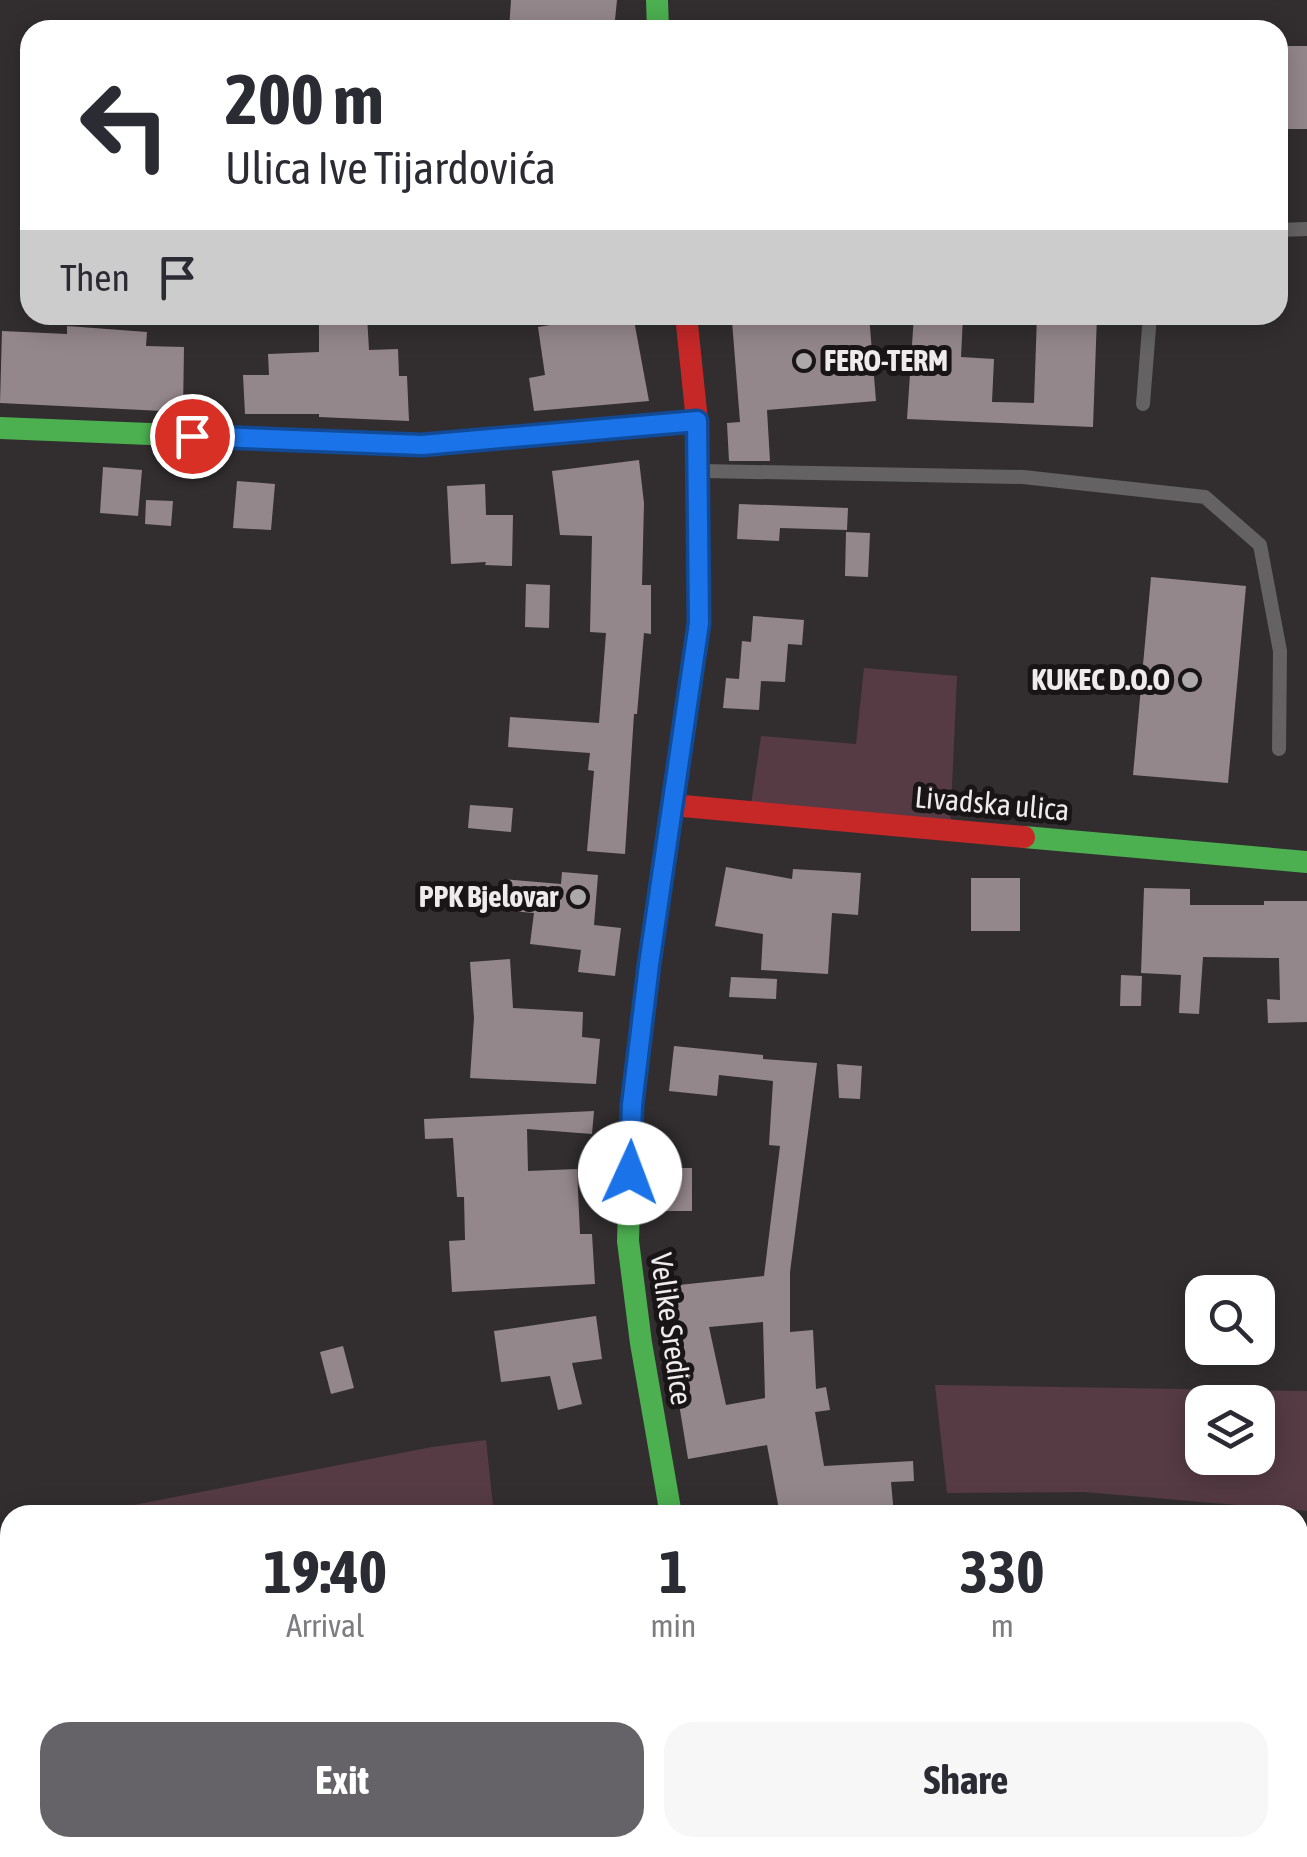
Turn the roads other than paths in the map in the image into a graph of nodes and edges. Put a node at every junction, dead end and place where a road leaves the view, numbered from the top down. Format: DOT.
graph roads {
  1 [pos="687,325"];
  2 [pos="1149,325"];
  3 [pos="1143,404"];
  4 [pos="697,421"];
  5 [pos="0,428"];
  6 [pos="698,471"];
  7 [pos="1279,749"];
  8 [pos="672,805"];
  9 [pos="1307,862"];
  10 [pos="669,1505"];
  1 -- 4 [label="street, Velike Sredice"];
  2 -- 3 [label="lane"];
  4 -- 5 [label="street"];
  4 -- 6 [label="street, Velike Sredice"];
  6 -- 7 [label="lane"];
  6 -- 8 [label="street, Velike Sredice"];
  8 -- 9 [label="street, Livadska ulica"];
  8 -- 10 [label="street, Velike Sredice"];
}
